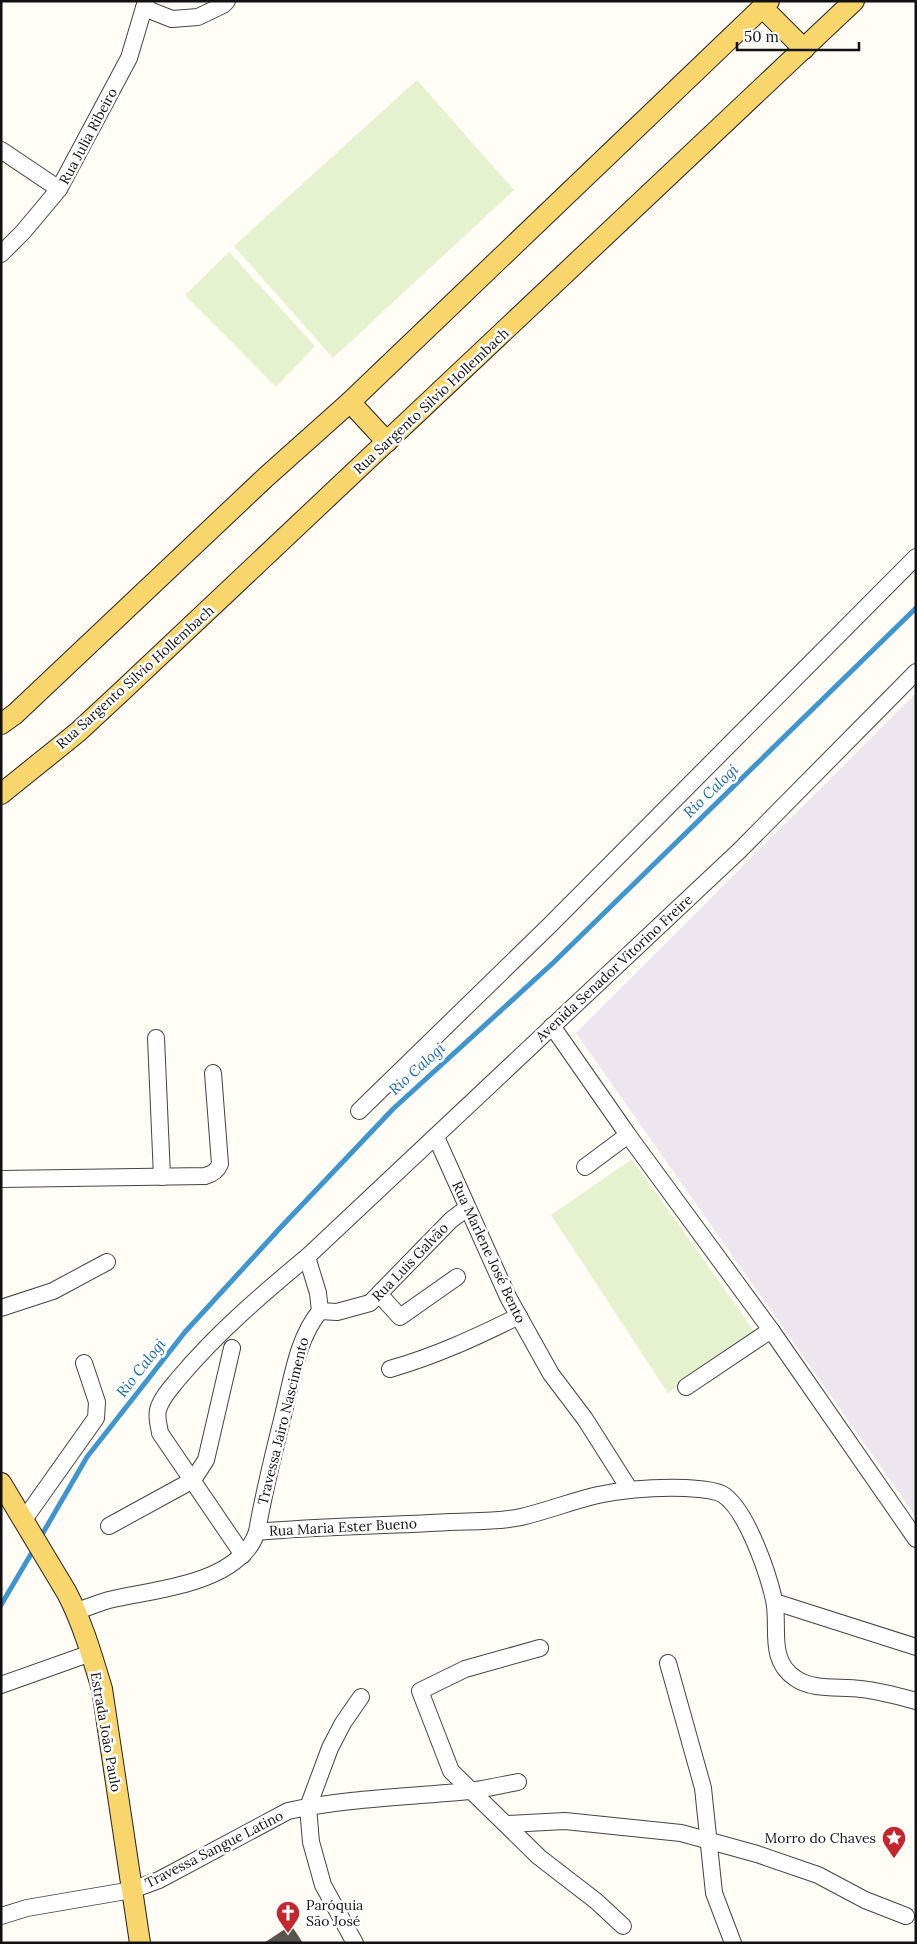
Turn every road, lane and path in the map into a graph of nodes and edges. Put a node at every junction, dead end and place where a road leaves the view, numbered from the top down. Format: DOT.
graph roads {
  1 [pos="226,1"];
  2 [pos="854,1"];
  3 [pos="145,4"];
  4 [pos="766,4"];
  5 [pos="804,49"];
  6 [pos="1,150"];
  7 [pos="60,189"];
  8 [pos="1,254"];
  9 [pos="350,402"];
  10 [pos="387,442"];
  11 [pos="916,558"];
  12 [pos="916,672"];
  13 [pos="1,724"];
  14 [pos="1,794"];
  15 [pos="552,1026"];
  16 [pos="156,1038"];
  17 [pos="213,1073"];
  18 [pos="359,1112"];
  19 [pos="628,1136"];
  20 [pos="436,1137"];
  21 [pos="585,1167"];
  22 [pos="162,1177"];
  23 [pos="1,1179"];
  24 [pos="467,1208"];
  25 [pos="307,1257"];
  26 [pos="107,1262"];
  27 [pos="457,1277"];
  28 [pos="380,1294"];
  29 [pos="1,1308"];
  30 [pos="320,1311"];
  31 [pos="518,1316"];
  32 [pos="771,1330"];
  33 [pos="232,1348"];
  34 [pos="84,1363"];
  35 [pos="390,1369"];
  36 [pos="686,1387"];
  37 [pos="193,1480"];
  38 [pos="630,1490"];
  39 [pos="4,1494"];
  40 [pos="26,1526"];
  41 [pos="109,1526"];
  42 [pos="258,1532"];
  43 [pos="916,1539"];
  44 [pos="243,1555"];
  45 [pos="775,1602"];
  46 [pos="76,1612"];
  47 [pos="540,1648"];
  48 [pos="916,1648"];
  49 [pos="91,1653"];
  50 [pos="668,1663"];
  51 [pos="1,1685"];
  52 [pos="361,1698"];
  53 [pos="916,1702"];
  54 [pos="518,1782"];
  55 [pos="470,1791"];
  56 [pos="308,1807"];
  57 [pos="506,1824"];
  58 [pos="707,1840"];
  59 [pos="132,1890"];
  60 [pos="1,1916"];
  61 [pos="906,1916"];
  62 [pos="623,1926"];
  63 [pos="140,1943"];
  64 [pos="355,1943"];
  65 [pos="733,1943"];
  1 -- 3 [label="street"];
  2 -- 5 [label="main road, Rua Sargento Silvio Hollembach"];
  3 -- 7 [label="street, Rua Julia Ribeiro"];
  4 -- 5 [label="main road"];
  4 -- 9 [label="main road"];
  5 -- 10 [label="main road, Rua Sargento Silvio Hollembach"];
  6 -- 7 [label="street"];
  7 -- 8 [label="street, Rua Julia Ribeiro"];
  9 -- 10 [label="main road"];
  9 -- 13 [label="main road"];
  10 -- 14 [label="main road, Rua Sargento Silvio Hollembach"];
  11 -- 18 [label="street"];
  12 -- 15 [label="street, Avenida Senador Vitorino Freire"];
  15 -- 19 [label="street"];
  15 -- 20 [label="street, Avenida Senador Vitorino Freire"];
  16 -- 22 [label="street"];
  17 -- 22 [label="street"];
  19 -- 21 [label="street"];
  19 -- 32 [label="street"];
  20 -- 24 [label="street, Rua Marlene José Bento"];
  20 -- 25 [label="street, Avenida Senador Vitorino Freire"];
  22 -- 23 [label="street"];
  24 -- 28 [label="street, Rua Luis Galvão"];
  24 -- 31 [label="street, Rua Marlene José Bento"];
  25 -- 30 [label="street"];
  25 -- 37 [label="street, Avenida Senador Vitorino Freire"];
  26 -- 29 [label="street"];
  27 -- 28 [label="street"];
  28 -- 30 [label="street, Rua Luis Galvão"];
  30 -- 42 [label="street, Travessa Jairo Nascimento"];
  31 -- 35 [label="street"];
  31 -- 38 [label="street, Rua Marlene José Bento"];
  32 -- 36 [label="street"];
  32 -- 43 [label="street"];
  33 -- 37 [label="street"];
  34 -- 40 [label="street"];
  37 -- 41 [label="street"];
  37 -- 44 [label="street"];
  38 -- 42 [label="street, Rua Maria Ester Bueno"];
  38 -- 45 [label="street, Rua Maria Ester Bueno"];
  39 -- 40 [label="main road, Estrada João Paulo"];
  40 -- 46 [label="main road, Estrada João Paulo"];
  42 -- 44 [label="street, Rua Maria Ester Bueno"];
  44 -- 46 [label="street, Rua Maria Ester Bueno"];
  45 -- 48 [label="street"];
  45 -- 53 [label="street, Rua Maria Ester Bueno"];
  46 -- 49 [label="main road, Estrada João Paulo"];
  47 -- 55 [label="street"];
  49 -- 51 [label="street"];
  49 -- 59 [label="main road, Estrada João Paulo"];
  50 -- 58 [label="street"];
  52 -- 56 [label="street"];
  54 -- 55 [label="street, Travessa Sangue Latino"];
  55 -- 56 [label="street, Travessa Sangue Latino"];
  55 -- 57 [label="street"];
  56 -- 59 [label="street, Travessa Sangue Latino"];
  56 -- 64 [label="street"];
  57 -- 58 [label="street"];
  57 -- 62 [label="street"];
  58 -- 61 [label="street"];
  58 -- 65 [label="street"];
  59 -- 60 [label="street, Travessa Sangue Latino"];
  59 -- 63 [label="main road, Estrada João Paulo"];
}
